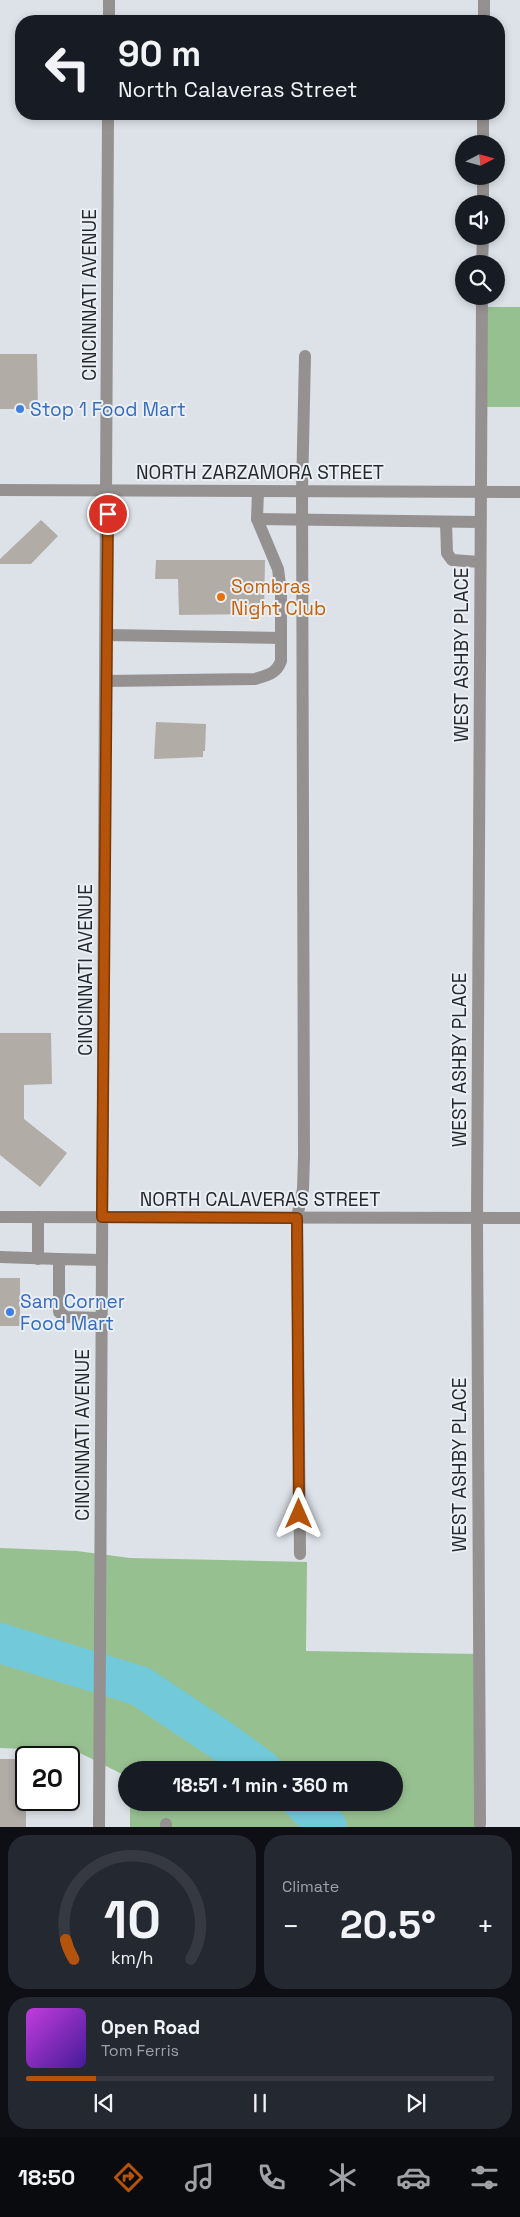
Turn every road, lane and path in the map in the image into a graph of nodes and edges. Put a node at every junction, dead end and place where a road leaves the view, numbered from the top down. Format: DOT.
graph roads {
  1 [pos="109,0"];
  2 [pos="484,0"];
  3 [pos="109,15"];
  4 [pos="484,15"];
  5 [pos="108,120"];
  6 [pos="483,120"];
  7 [pos="483,135"];
  8 [pos="482,305"];
  9 [pos="305,356"];
  10 [pos="0,490"];
  11 [pos="108,491"];
  12 [pos="258,491"];
  13 [pos="302,491"];
  14 [pos="480,492"];
  15 [pos="520,492"];
  16 [pos="258,519"];
  17 [pos="302,520"];
  18 [pos="446,522"];
  19 [pos="480,522"];
  20 [pos="480,562"];
  21 [pos="107,635"];
  22 [pos="281,638"];
  23 [pos="106,681"];
  24 [pos="0,1217"];
  25 [pos="38,1217"];
  26 [pos="102,1217"];
  27 [pos="297,1218"];
  28 [pos="477,1218"];
  29 [pos="520,1218"];
  30 [pos="0,1258"];
  31 [pos="38,1258"];
  32 [pos="59,1259"];
  33 [pos="102,1260"];
  34 [pos="102,1318"];
  35 [pos="300,1554"];
  36 [pos="480,1824"];
  37 [pos="99,1827"];
  1 -- 3 [label="street"];
  2 -- 4 [label="street"];
  5 -- 11 [label="street, CINCINNATI AVENUE"];
  6 -- 7 [label="street"];
  8 -- 14 [label="street, WEST ASHBY PLACE"];
  9 -- 13 [label="street"];
  10 -- 11 [label="street, NORTH ZARZAMORA STREET"];
  11 -- 12 [label="street, NORTH ZARZAMORA STREET"];
  11 -- 21 [label="street, CINCINNATI AVENUE"];
  12 -- 13 [label="street, NORTH ZARZAMORA STREET"];
  12 -- 16 [label="street"];
  13 -- 14 [label="street, NORTH ZARZAMORA STREET"];
  13 -- 17 [label="street"];
  14 -- 15 [label="street, NORTH ZARZAMORA STREET"];
  14 -- 19 [label="street, WEST ASHBY PLACE"];
  16 -- 17 [label="street"];
  16 -- 22 [label="street"];
  17 -- 18 [label="street"];
  17 -- 27 [label="street"];
  18 -- 19 [label="street"];
  18 -- 20 [label="street"];
  19 -- 20 [label="street, WEST ASHBY PLACE"];
  20 -- 28 [label="street, WEST ASHBY PLACE"];
  21 -- 22 [label="street"];
  21 -- 23 [label="street, CINCINNATI AVENUE"];
  22 -- 23 [label="street"];
  23 -- 26 [label="street, CINCINNATI AVENUE"];
  24 -- 25 [label="street, NORTH CALAVERAS STREET"];
  25 -- 26 [label="street, NORTH CALAVERAS STREET"];
  25 -- 31 [label="street"];
  26 -- 27 [label="street, NORTH CALAVERAS STREET"];
  26 -- 33 [label="street, CINCINNATI AVENUE"];
  27 -- 28 [label="street, NORTH CALAVERAS STREET"];
  27 -- 35 [label="street"];
  28 -- 29 [label="street, NORTH CALAVERAS STREET"];
  28 -- 36 [label="street, WEST ASHBY PLACE"];
  30 -- 31 [label="street"];
  31 -- 32 [label="street"];
  32 -- 33 [label="street"];
  32 -- 34 [label="street"];
  33 -- 34 [label="street, CINCINNATI AVENUE"];
  34 -- 37 [label="street, CINCINNATI AVENUE"];
}
